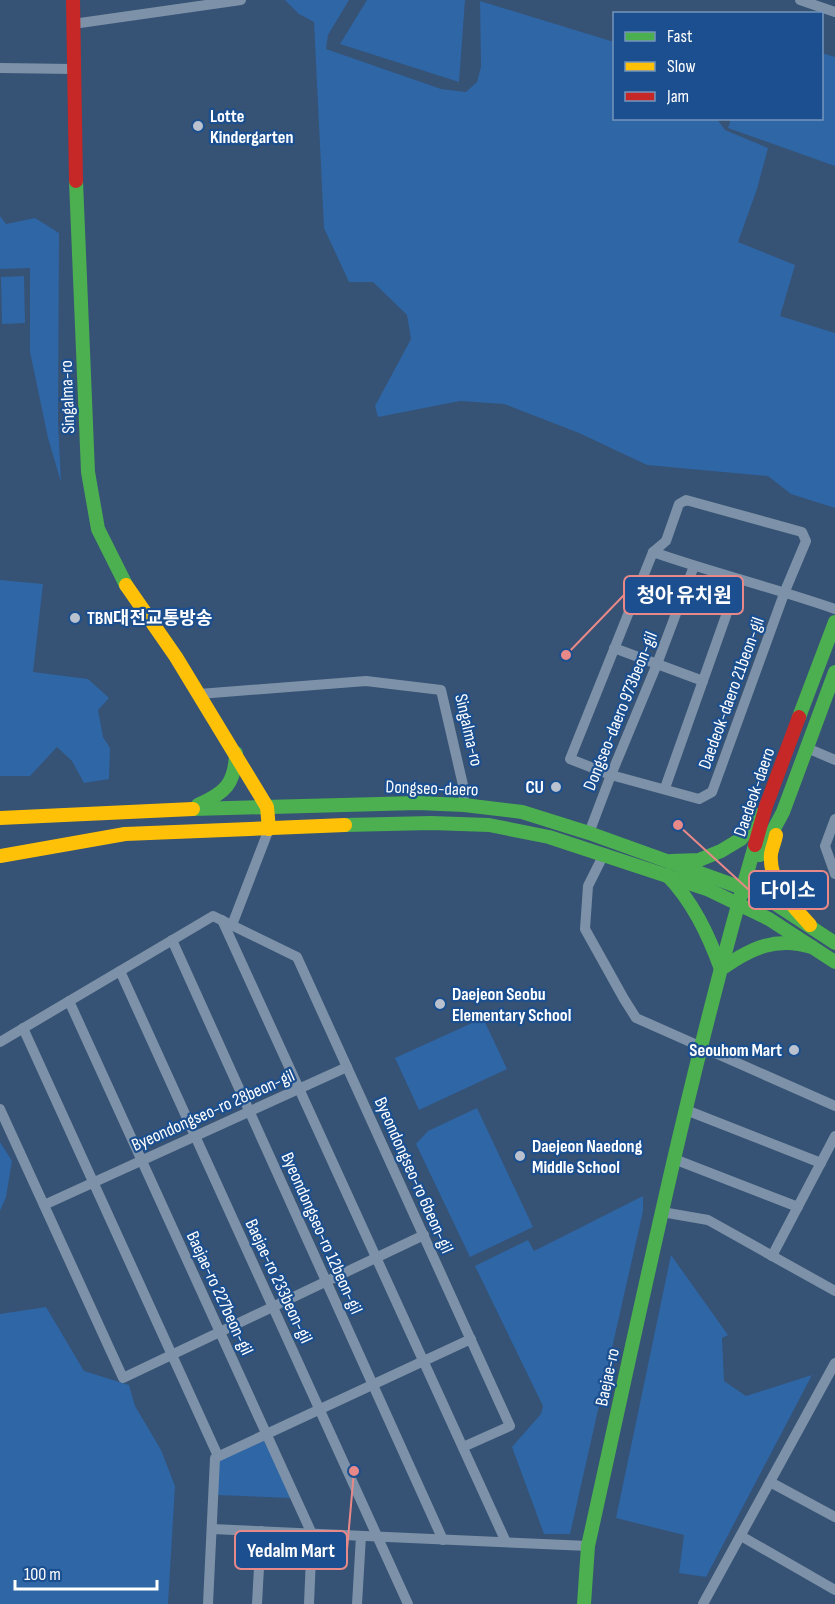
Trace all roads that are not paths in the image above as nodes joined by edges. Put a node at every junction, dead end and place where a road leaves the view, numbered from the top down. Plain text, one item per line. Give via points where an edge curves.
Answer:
1 (73, 0) edge
2 (241, 0) edge
3 (800, 0) edge
4 (835, 12) edge
5 (73, 24) junction
6 (0, 68) edge
7 (74, 69) junction
8 (653, 552) junction
9 (694, 566) junction
10 (739, 579) junction
11 (785, 591) junction
12 (835, 609) edge
13 (835, 622) edge
14 (614, 648) junction
15 (657, 664) junction
16 (835, 672) edge
17 (703, 681) junction
18 (199, 694) junction
19 (807, 748) junction
20 (236, 753) junction
21 (835, 760) edge
22 (611, 775) junction
23 (665, 788) junction
24 (464, 805) junction
25 (766, 806) junction
26 (267, 807) junction
27 (188, 809) junction
28 (783, 812) junction
29 (0, 818) edge
30 (835, 819) edge
31 (269, 829) junction
32 (589, 833) junction
33 (0, 856) edge
34 (603, 856) junction
35 (671, 861) junction
36 (835, 874) edge
37 (667, 875) junction
38 (742, 888) junction
39 (738, 903) junction
40 (227, 922) junction
41 (810, 925) junction
42 (171, 940) junction
43 (835, 943) edge
44 (812, 947) junction
45 (835, 962) edge
46 (721, 969) junction
47 (120, 971) junction
48 (69, 1001) junction
49 (23, 1028) junction
50 (0, 1042) edge
51 (702, 1046) junction
52 (347, 1067) junction
53 (299, 1089) junction
54 (835, 1106) edge
55 (0, 1110) edge
56 (686, 1110) junction
57 (249, 1112) junction
58 (195, 1136) junction
59 (835, 1136) edge
60 (674, 1159) junction
61 (142, 1161) junction
62 (821, 1163) junction
63 (93, 1183) junction
64 (44, 1205) junction
65 (798, 1207) junction
66 (662, 1212) junction
67 (424, 1235) junction
68 (772, 1256) junction
69 (376, 1258) junction
70 (326, 1282) junction
71 (835, 1291) edge
72 (273, 1307) junction
73 (220, 1332) junction
74 (471, 1339) junction
75 (172, 1355) junction
76 (423, 1361) junction
77 (835, 1363) edge
78 (373, 1384) junction
79 (320, 1409) junction
80 (266, 1434) junction
81 (463, 1447) junction
82 (218, 1456) junction
83 (770, 1482) junction
84 (835, 1517) edge
85 (212, 1529) junction
86 (261, 1531) junction
87 (312, 1534) junction
88 (361, 1536) junction
89 (741, 1536) junction
90 (379, 1537) junction
91 (443, 1540) junction
92 (506, 1542) junction
93 (588, 1546) junction
94 (835, 1590) edge
95 (208, 1604) edge
96 (257, 1604) edge
97 (309, 1604) edge
98 (357, 1604) edge
99 (408, 1604) edge
100 (585, 1604) edge
101 (703, 1604) edge

1 - 5 street, Singalma-ro
2 - 5 street
3 - 4 street
5 - 7 street, Singalma-ro
6 - 7 street
7 - 18 street, Singalma-ro via 88,472 98,529 123,580
8 - 9 street
8 - 11 street, Daedeok-daero 21beon-gil via 666,541 679,504 686,500 802,532 806,541
8 - 14 street, Daedeok-daero 21beon-gil
9 - 10 street
9 - 15 street, Dongseo-daero 973beon-gil
10 - 11 street
10 - 17 street, Daedeok-daero 21beon-gil
11 - 12 street
11 - 23 street, Daedeok-daero 21beon-gil via 712,792 699,799
13 - 25 street, Daedeok-daero
14 - 15 street
14 - 22 street, Daedeok-daero 21beon-gil via 570,759
15 - 17 street
15 - 22 street, Dongseo-daero 973beon-gil
16 - 19 street, Daedeok-daero
17 - 23 street, Daedeok-daero 21beon-gil
18 - 20 street, Singalma-ro
18 - 24 street, Singalma-ro via 366,681 441,690
19 - 21 street
19 - 28 street, Daedeok-daero
20 - 26 street, Singalma-ro
20 - 27 street via 236,769 228,788
22 - 23 street, Daedeok-daero 21beon-gil
22 - 32 street, Dongseo-daero 973beon-gil
24 - 26 street, Dongseo-daero
24 - 32 street, Dongseo-daero via 522,812
25 - 35 street via 741,839 699,860
25 - 38 street, Daedeok-daero
26 - 27 street, Dongseo-daero
26 - 31 street
27 - 29 street, Dongseo-daero
28 - 38 street, Daedeok-daero
28 - 41 street via 771,855 775,877 783,896
30 - 36 street via 825,846
31 - 33 street, Dongseo-daero via 125,834
31 - 34 street, Dongseo-daero via 400,823 489,825 549,837
31 - 40 street
32 - 35 street, Dongseo-daero
34 - 37 street, Dongseo-daero
34 - 51 street via 588,886 585,929 636,1018
35 - 38 street, Dongseo-daero
37 - 39 street, Dongseo-daero
37 - 46 street via 686,899
38 - 39 street, Baejae-ro
38 - 41 street, Dongseo-daero
39 - 44 street, Dongseo-daero
39 - 46 street, Baejae-ro
40 - 42 street via 213,916
40 - 52 street, Byeondongseo-ro 6beon-gil via 297,957
40 - 53 street
41 - 43 street, Dongseo-daero
42 - 47 street
42 - 57 street, Byeondongseo-ro 12beon-gil
44 - 45 street, Dongseo-daero
44 - 46 street via 780,941 735,959
46 - 51 street, Baejae-ro
47 - 48 street
47 - 58 street, Baejae-ro 233beon-gil
48 - 49 street
48 - 61 street, Baejae-ro 227beon-gil
49 - 50 street
49 - 63 street
51 - 54 street
51 - 56 street, Baejae-ro
52 - 53 street, Byeondongseo-ro 28beon-gil
52 - 67 street, Byeondongseo-ro 6beon-gil
53 - 57 street, Byeondongseo-ro 28beon-gil
53 - 69 street
55 - 64 street
56 - 60 street, Baejae-ro
56 - 62 street
57 - 58 street, Byeondongseo-ro 28beon-gil
57 - 70 street, Byeondongseo-ro 12beon-gil
58 - 61 street, Byeondongseo-ro 28beon-gil
58 - 72 street, Baejae-ro 233beon-gil
59 - 62 street
60 - 65 street
60 - 66 street, Baejae-ro
61 - 63 street, Byeondongseo-ro 28beon-gil
61 - 73 street, Baejae-ro 227beon-gil
62 - 65 street
63 - 64 street, Byeondongseo-ro 28beon-gil
63 - 75 street
64 - 75 street via 123,1378
65 - 68 street
66 - 68 street via 708,1220
66 - 93 street, Baejae-ro
67 - 69 street
67 - 74 street, Byeondongseo-ro 6beon-gil
68 - 71 street
69 - 70 street
69 - 76 street
70 - 72 street
70 - 78 street, Byeondongseo-ro 12beon-gil
72 - 73 street
72 - 79 street, Baejae-ro 233beon-gil
73 - 75 street
73 - 80 street, Baejae-ro 227beon-gil
74 - 76 street
74 - 81 street, Byeondongseo-ro 6beon-gil via 510,1426
75 - 82 street
76 - 78 street
76 - 81 street
77 - 83 street
78 - 79 street
78 - 91 street, Byeondongseo-ro 12beon-gil
79 - 80 street
79 - 90 street, Baejae-ro 233beon-gil
80 - 82 street
80 - 87 street, Baejae-ro 227beon-gil
81 - 92 street
82 - 85 street
83 - 84 street
83 - 89 street
85 - 86 street
85 - 95 street
86 - 87 street
86 - 96 street
87 - 88 street
87 - 97 street, Baejae-ro 227beon-gil
88 - 90 street
88 - 98 street
89 - 94 street
89 - 101 street
90 - 91 street
90 - 99 street, Baejae-ro 233beon-gil
91 - 92 street
92 - 93 street
93 - 100 street, Baejae-ro

